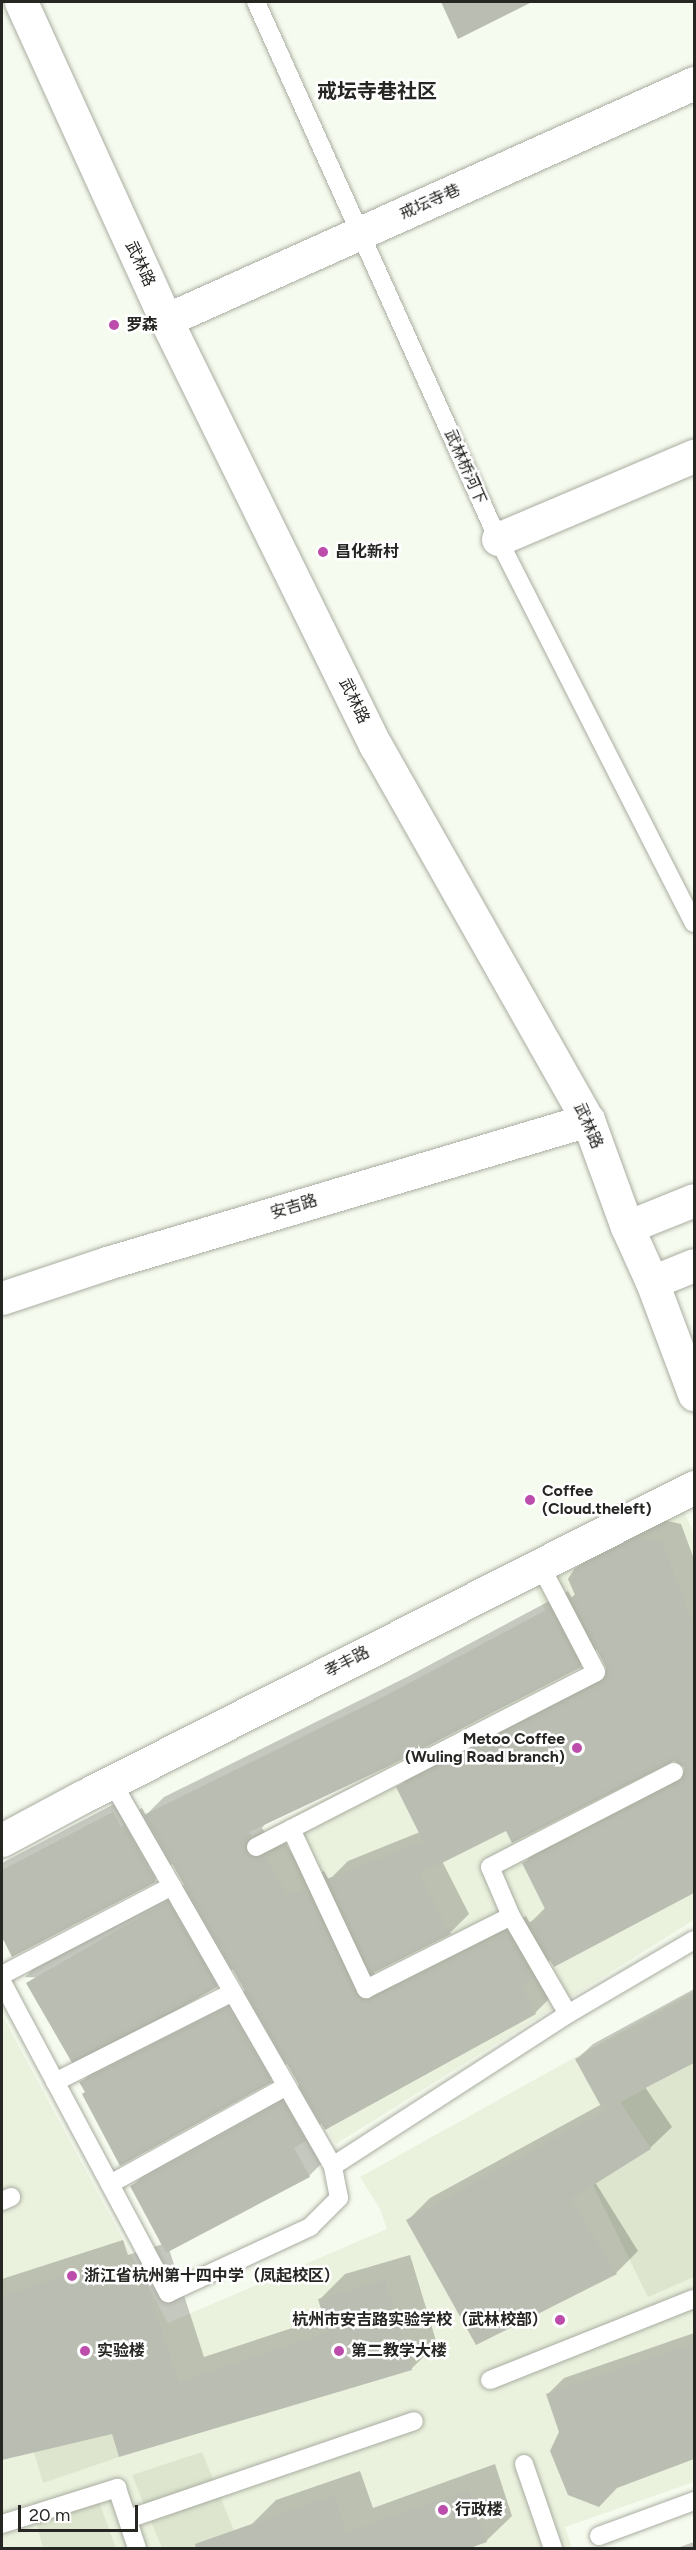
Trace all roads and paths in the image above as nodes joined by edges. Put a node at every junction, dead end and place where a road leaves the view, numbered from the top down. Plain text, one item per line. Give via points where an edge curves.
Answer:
1 (21, 2) edge
2 (256, 2) edge
3 (694, 83) edge
4 (359, 233) junction
5 (166, 320) junction
6 (694, 456) edge
7 (498, 539) junction
8 (694, 923) edge
9 (588, 1120) junction
10 (694, 1200) edge
11 (627, 1227) junction
12 (694, 1265) edge
13 (652, 1282) junction
14 (2, 1298) edge
15 (694, 1394) edge
16 (694, 1487) edge
17 (540, 1565) junction
18 (674, 1772) dead end
19 (112, 1782) junction
20 (291, 1829) junction
21 (2, 1840) edge
22 (256, 1847) dead end
23 (172, 1886) junction
24 (510, 1916) junction
25 (694, 1940) edge
26 (2, 1975) edge
27 (2, 1982) edge
28 (233, 1992) junction
29 (568, 2014) junction
30 (55, 2082) junction
31 (288, 2086) junction
32 (333, 2166) junction
33 (110, 2184) junction
34 (694, 2299) edge
35 (490, 2380) dead end
36 (414, 2421) dead end
37 (524, 2464) dead end
38 (694, 2501) edge
39 (128, 2519) junction
40 (2, 2524) edge
41 (599, 2536) dead end
42 (137, 2548) edge
43 (552, 2548) edge

1 - 5 street, 武林路
2 - 4 lane, 武林桥河下
3 - 4 street, 戒坛寺巷
4 - 5 street, 戒坛寺巷
4 - 7 lane, 武林桥河下
5 - 9 street, 武林路 via 376,746
6 - 7 street
7 - 8 lane, 武林桥河下
9 - 11 street, 武林路
9 - 14 street, 安吉路
10 - 11 street
11 - 13 street, 武林路
12 - 13 street
13 - 15 street, 武林路
16 - 17 street, 孝丰路
17 - 19 street, 孝丰路
17 - 20 lane via 596,1672
18 - 24 lane via 490,1867
19 - 21 street, 孝丰路
19 - 23 lane
20 - 22 lane
20 - 24 lane via 366,1989
23 - 26 lane
23 - 28 lane
24 - 29 lane
25 - 29 lane
27 - 30 lane
28 - 30 lane
28 - 31 lane
29 - 32 lane
30 - 33 lane
31 - 32 lane
31 - 33 lane
32 - 33 lane via 339,2198 310,2227 168,2293
34 - 35 lane
36 - 39 lane
37 - 43 lane
38 - 41 lane
39 - 40 lane via 117,2488
39 - 42 lane

